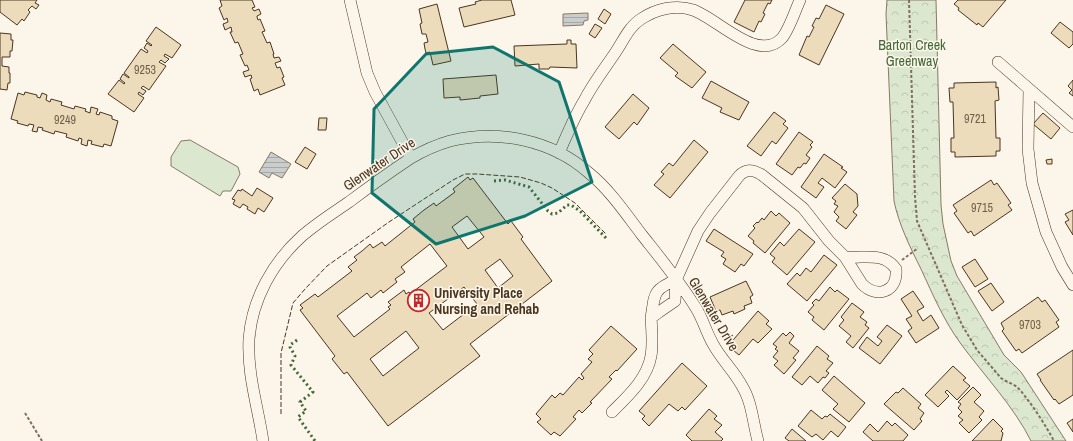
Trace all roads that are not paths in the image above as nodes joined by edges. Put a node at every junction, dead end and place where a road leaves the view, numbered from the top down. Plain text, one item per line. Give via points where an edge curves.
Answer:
1 (350, 0) edge
2 (800, 0) edge
3 (998, 62) dead end
4 (1030, 89) junction
5 (1073, 127) edge
6 (559, 153) junction
7 (411, 158) junction
8 (846, 257) junction
9 (676, 280) junction
10 (1073, 285) edge
11 (651, 318) junction
12 (612, 412) dead end
13 (263, 441) edge
14 (758, 441) edge

1 - 7 street via 367,73
2 - 6 street via 783,37 768,46 748,43 706,16 686,8 664,9 641,18 589,92
3 - 4 street
4 - 5 street
4 - 10 street via 1028,149 1032,183 1046,232
6 - 7 street, Glenwater Drive via 519,139 482,137 449,142
6 - 9 street, Glenwater Drive via 574,161 604,187
7 - 13 street, Glenwater Drive via 302,236 278,262 266,281 252,319 249,347 251,379
8 - 8 street via 865,288 881,292 893,286 896,269 888,261 871,256
8 - 9 street via 829,241 803,208 762,175 748,170 739,176 704,222
9 - 11 street via 662,286 656,292
9 - 11 street via 675,301
9 - 14 street, Glenwater Drive via 696,308 713,344 742,385
11 - 12 street via 651,355 646,370 634,389

